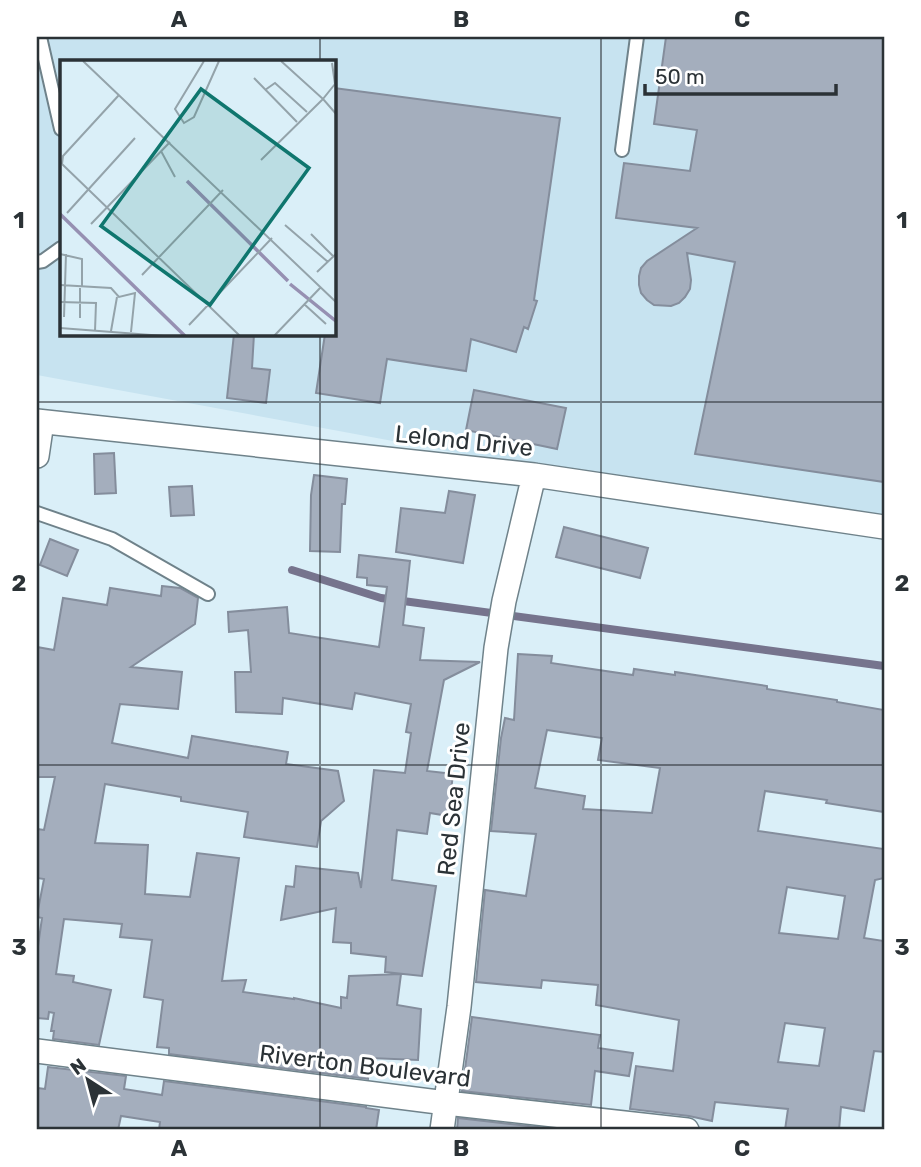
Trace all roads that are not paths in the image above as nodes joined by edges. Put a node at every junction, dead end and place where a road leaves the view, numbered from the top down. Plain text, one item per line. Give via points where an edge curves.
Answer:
1 (40, 37) edge
2 (637, 37) edge
3 (60, 124) edge
4 (622, 150) dead end
5 (60, 249) edge
6 (37, 262) edge
7 (39, 421) edge
8 (37, 457) edge
9 (534, 475) junction
10 (37, 513) edge
11 (884, 527) edge
12 (208, 594) dead end
13 (37, 1051) edge
14 (446, 1103) junction
15 (442, 1130) edge
16 (687, 1130) edge

1 - 3 lane
2 - 4 lane
5 - 6 lane
7 - 8 street
7 - 9 street, Lelond Drive
9 - 11 street, Lelond Drive
9 - 14 street, Red Sea Drive via 496,648
10 - 12 lane via 112,540
13 - 14 street, Riverton Boulevard
14 - 15 street, Red Sea Drive
14 - 16 street, Riverton Boulevard

